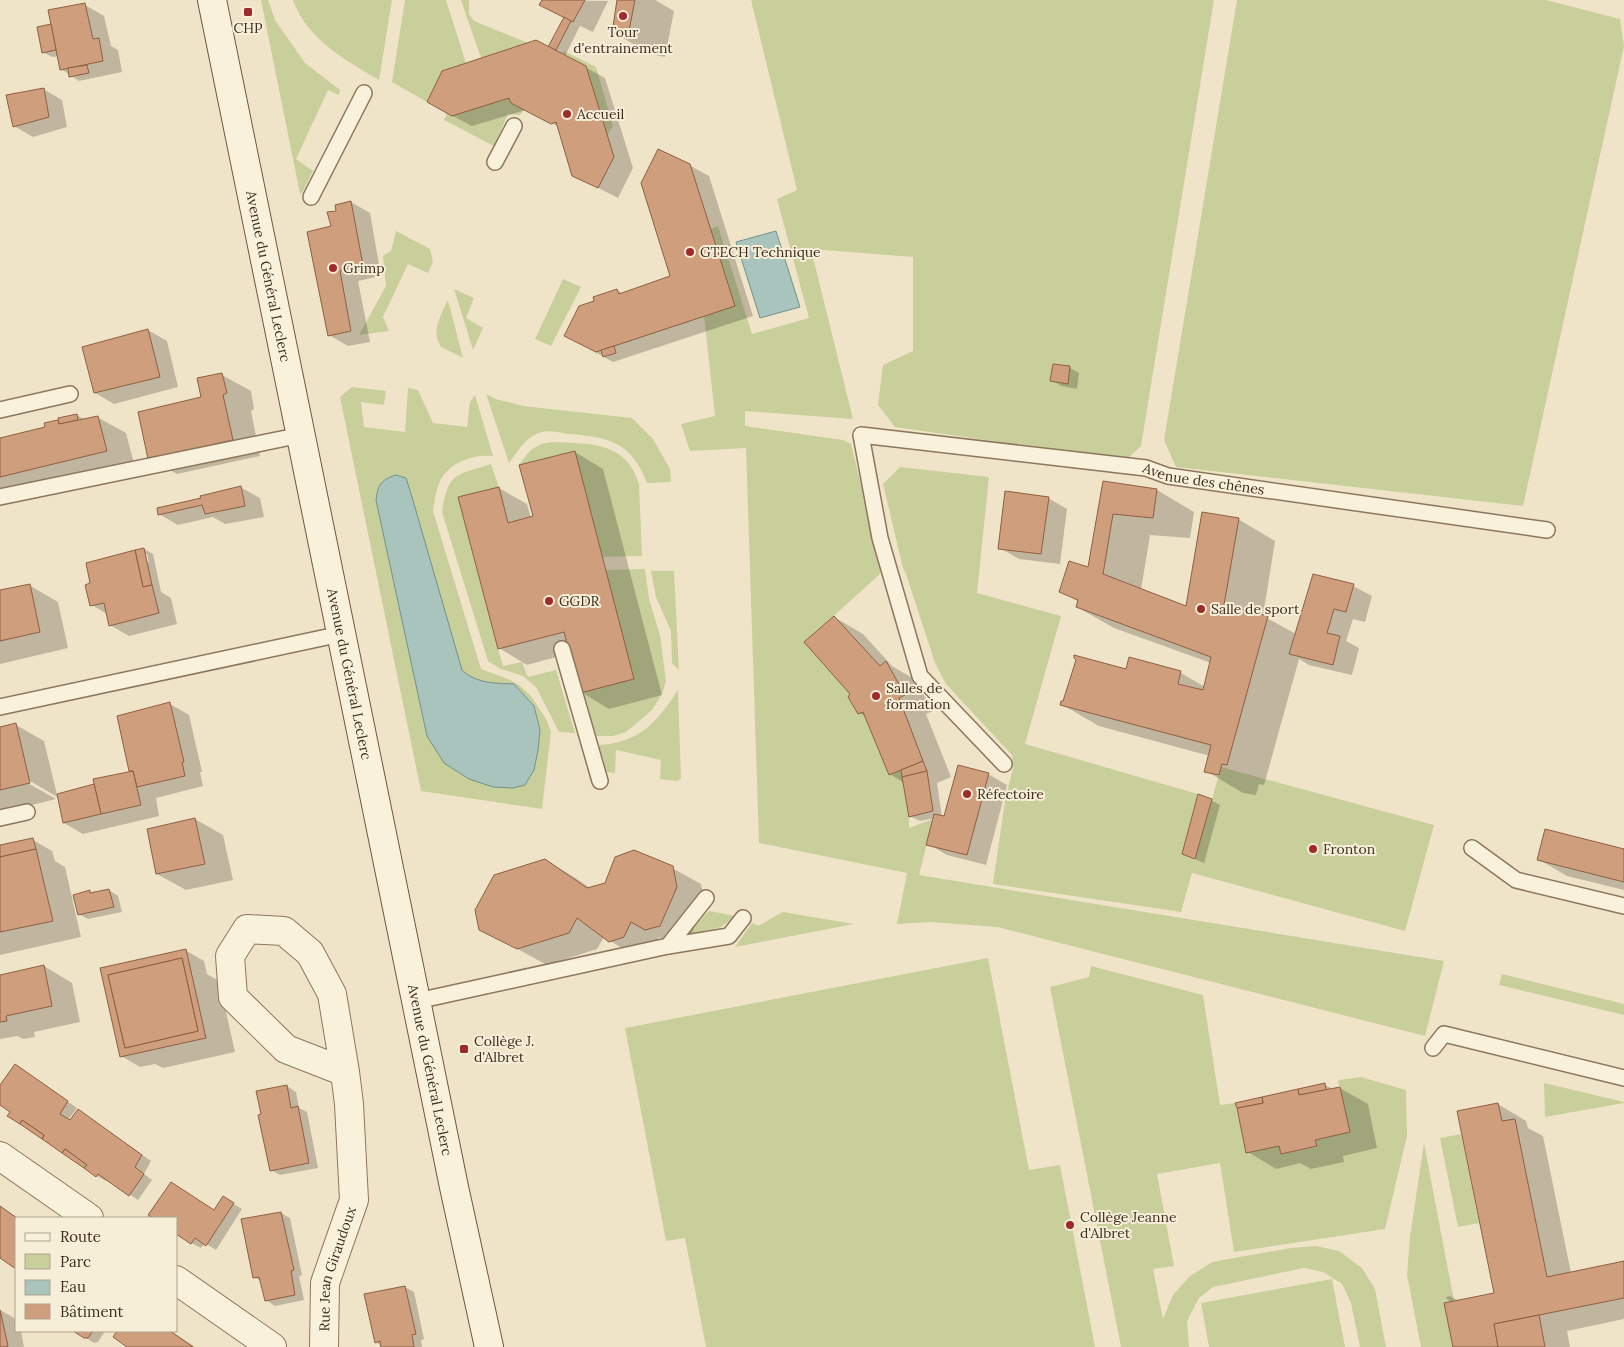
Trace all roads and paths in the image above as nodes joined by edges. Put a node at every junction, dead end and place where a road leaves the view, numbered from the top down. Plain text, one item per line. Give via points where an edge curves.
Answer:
1 (212, 0) edge
2 (364, 93) dead end
3 (514, 126) dead end
4 (495, 162) dead end
5 (312, 197) dead end
6 (70, 394) dead end
7 (0, 410) edge
8 (301, 435) junction
9 (0, 498) edge
10 (1547, 530) dead end
11 (341, 634) junction
12 (562, 649) dead end
13 (0, 707) edge
14 (1004, 764) dead end
15 (600, 781) dead end
16 (26, 812) dead end
17 (0, 818) edge
18 (1472, 848) dead end
19 (706, 898) dead end
20 (1624, 906) edge
21 (743, 918) dead end
22 (668, 946) junction
23 (417, 1001) junction
24 (1433, 1048) dead end
25 (345, 1072) junction
26 (1624, 1078) edge
27 (0, 1156) edge
28 (88, 1217) edge
29 (178, 1281) edge
30 (272, 1347) edge
31 (324, 1347) edge
32 (489, 1347) edge

1 - 8 main road, Avenue du Général Leclerc
2 - 5 lane
3 - 4 lane
6 - 7 lane
8 - 9 lane
8 - 11 main road, Avenue du Général Leclerc
10 - 14 lane, Avenue des chênes via 1168,476 1146,468 861,435 880,538 920,676
11 - 13 lane
11 - 23 main road, Avenue du Général Leclerc
12 - 15 lane
16 - 17 lane
18 - 20 lane via 1516,880
19 - 22 lane
21 - 22 lane via 729,936
22 - 23 lane
23 - 32 main road, Avenue du Général Leclerc
24 - 26 lane via 1444,1034
25 - 25 main road, Rue Jean Giraudoux via 332,994 310,953 284,931 247,929 230,956 233,997 286,1049
25 - 31 main road, Rue Jean Giraudoux via 354,1200 325,1283
27 - 28 main road
29 - 30 main road

